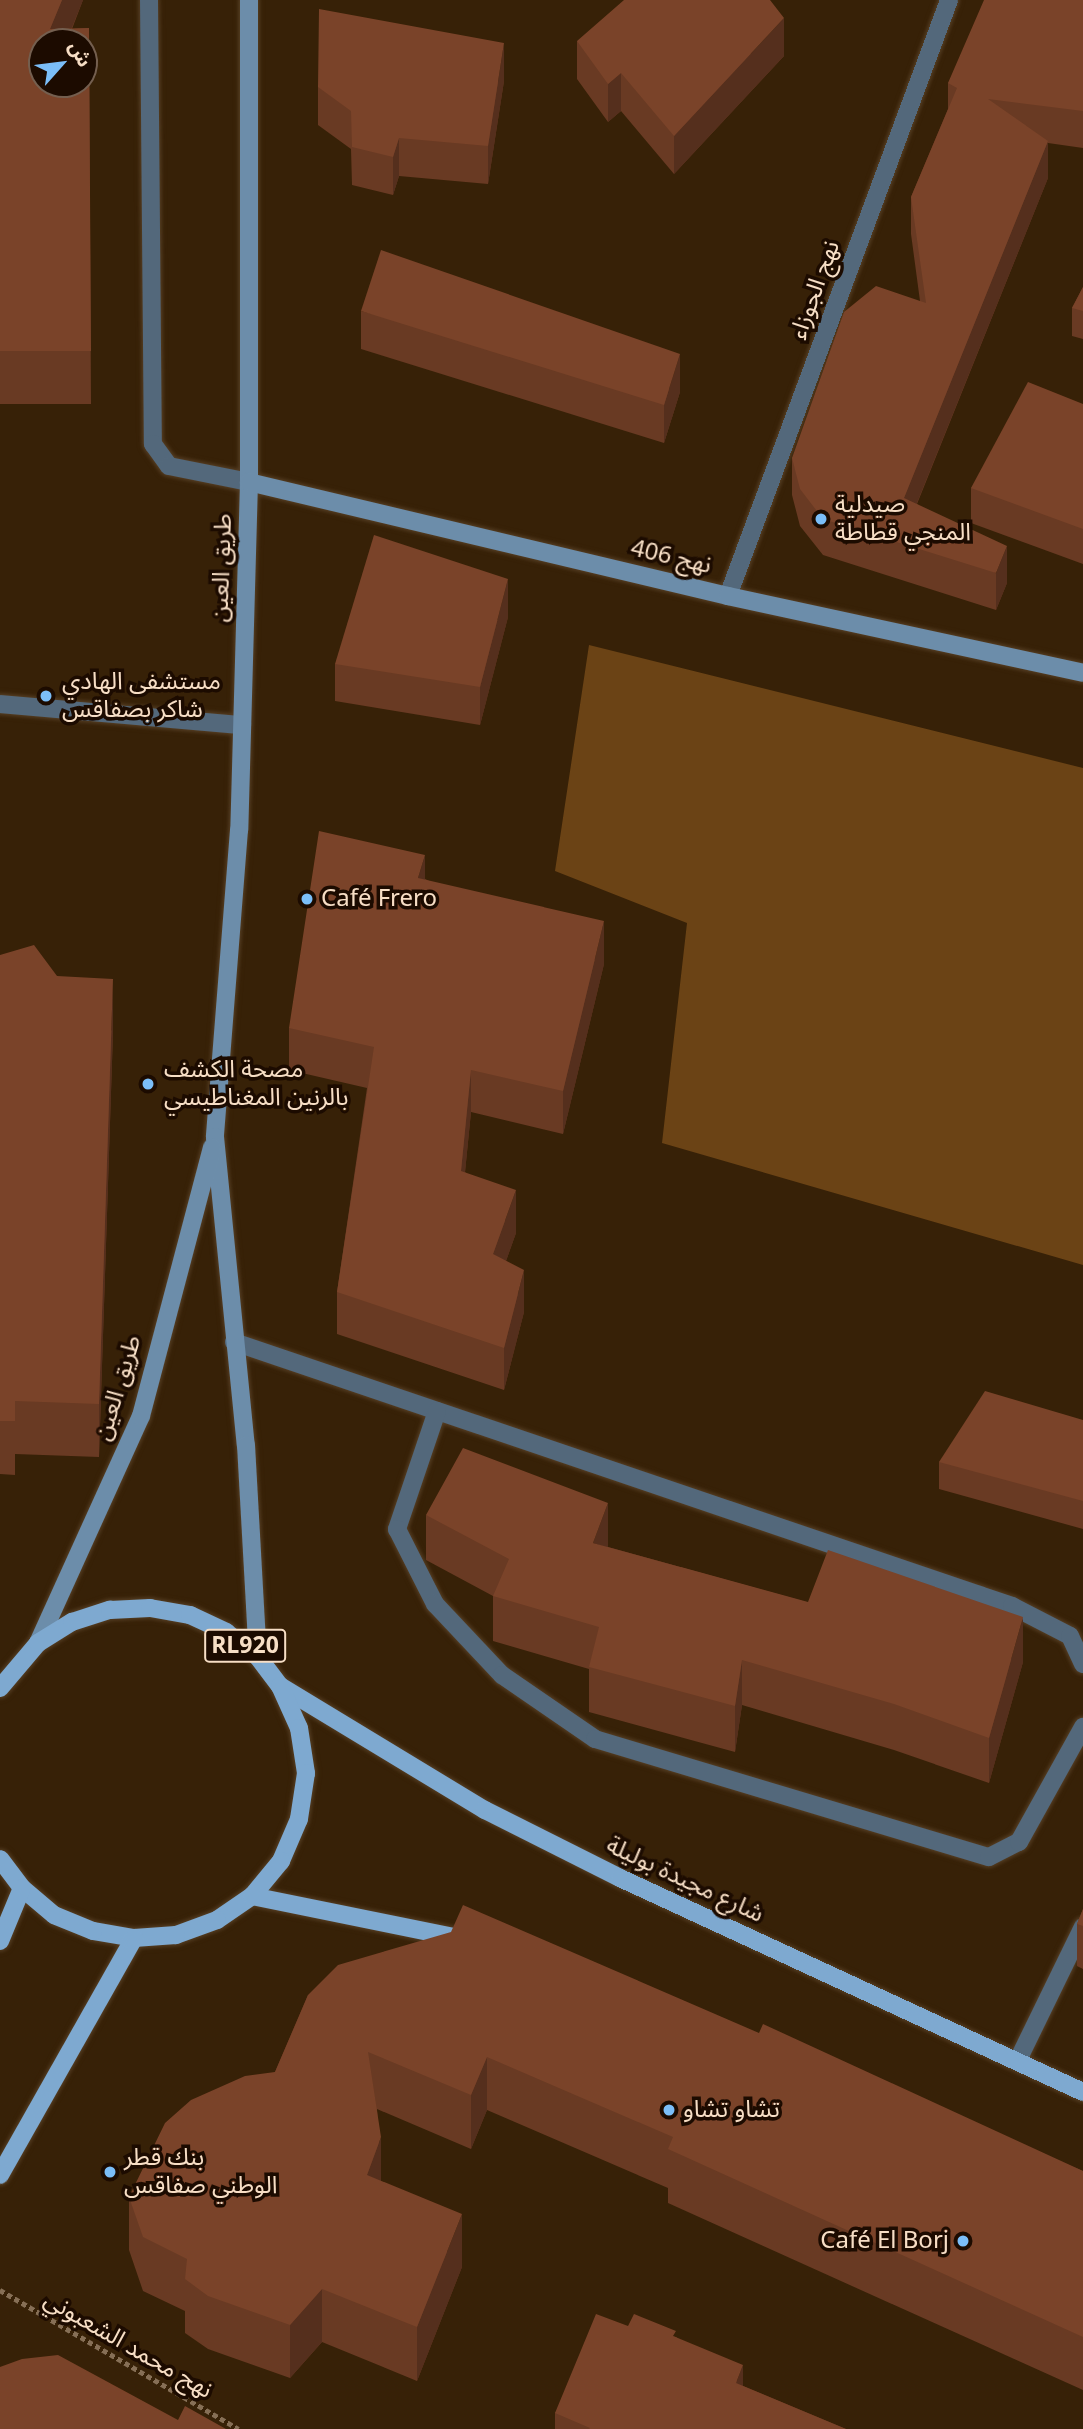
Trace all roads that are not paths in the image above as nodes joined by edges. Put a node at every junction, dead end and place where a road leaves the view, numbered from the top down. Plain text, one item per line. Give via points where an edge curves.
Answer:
1 (149, 0) edge
2 (249, 0) edge
3 (949, 0) edge
4 (249, 482) junction
5 (728, 596) junction
6 (1083, 673) edge
7 (0, 704) edge
8 (242, 724) junction
9 (215, 1137) junction
10 (234, 1342) junction
11 (437, 1411) junction
12 (38, 1643) junction
13 (258, 1657) junction
14 (8, 1664) edge
15 (1083, 1664) edge
16 (280, 1686) junction
17 (0, 1688) edge
18 (1083, 1727) edge
19 (0, 1859) edge
20 (22, 1888) junction
21 (252, 1896) junction
22 (1083, 1927) edge
23 (134, 1938) junction
24 (0, 1941) edge
25 (488, 1945) edge
26 (1018, 2060) junction
27 (1082, 2091) edge
28 (0, 2175) edge

1 - 4 street via 153,444 169,466
2 - 4 main road, طريق العين / RL920
3 - 5 street, نهج الجوزاء
4 - 5 main road, نهج 406
4 - 8 main road, طريق العين / RL920
5 - 6 main road, نهج 406
7 - 8 street
8 - 9 main road, طريق العين / RL920 via 239,830
9 - 10 main road, طريق العين / RL920
9 - 12 main road, طريق العين / RL920 via 141,1416
10 - 11 street
10 - 13 main road, طريق العين / RL920 via 246,1445
11 - 15 street via 1012,1606 1070,1636
11 - 18 street via 397,1529 435,1604 502,1675 595,1739 989,1857 1019,1842
12 - 13 main road, RL920 via 72,1622 97,1614 150,1608 190,1615 226,1632
12 - 14 main road, RL920
13 - 16 main road, RL920
14 - 17 main road, RL920
16 - 21 main road, RL920 via 299,1728 306,1773 299,1819 281,1861
16 - 26 main road, شارع مجيدة بوليلة via 485,1810 620,1878
19 - 20 main road, RL920
20 - 23 main road, RL920 via 54,1915 93,1931
20 - 24 main road
21 - 23 main road, RL920 via 217,1920 176,1935
21 - 25 main road via 424,1928
22 - 26 street
23 - 28 main road
26 - 27 main road, شارع مجيدة بوليلة

